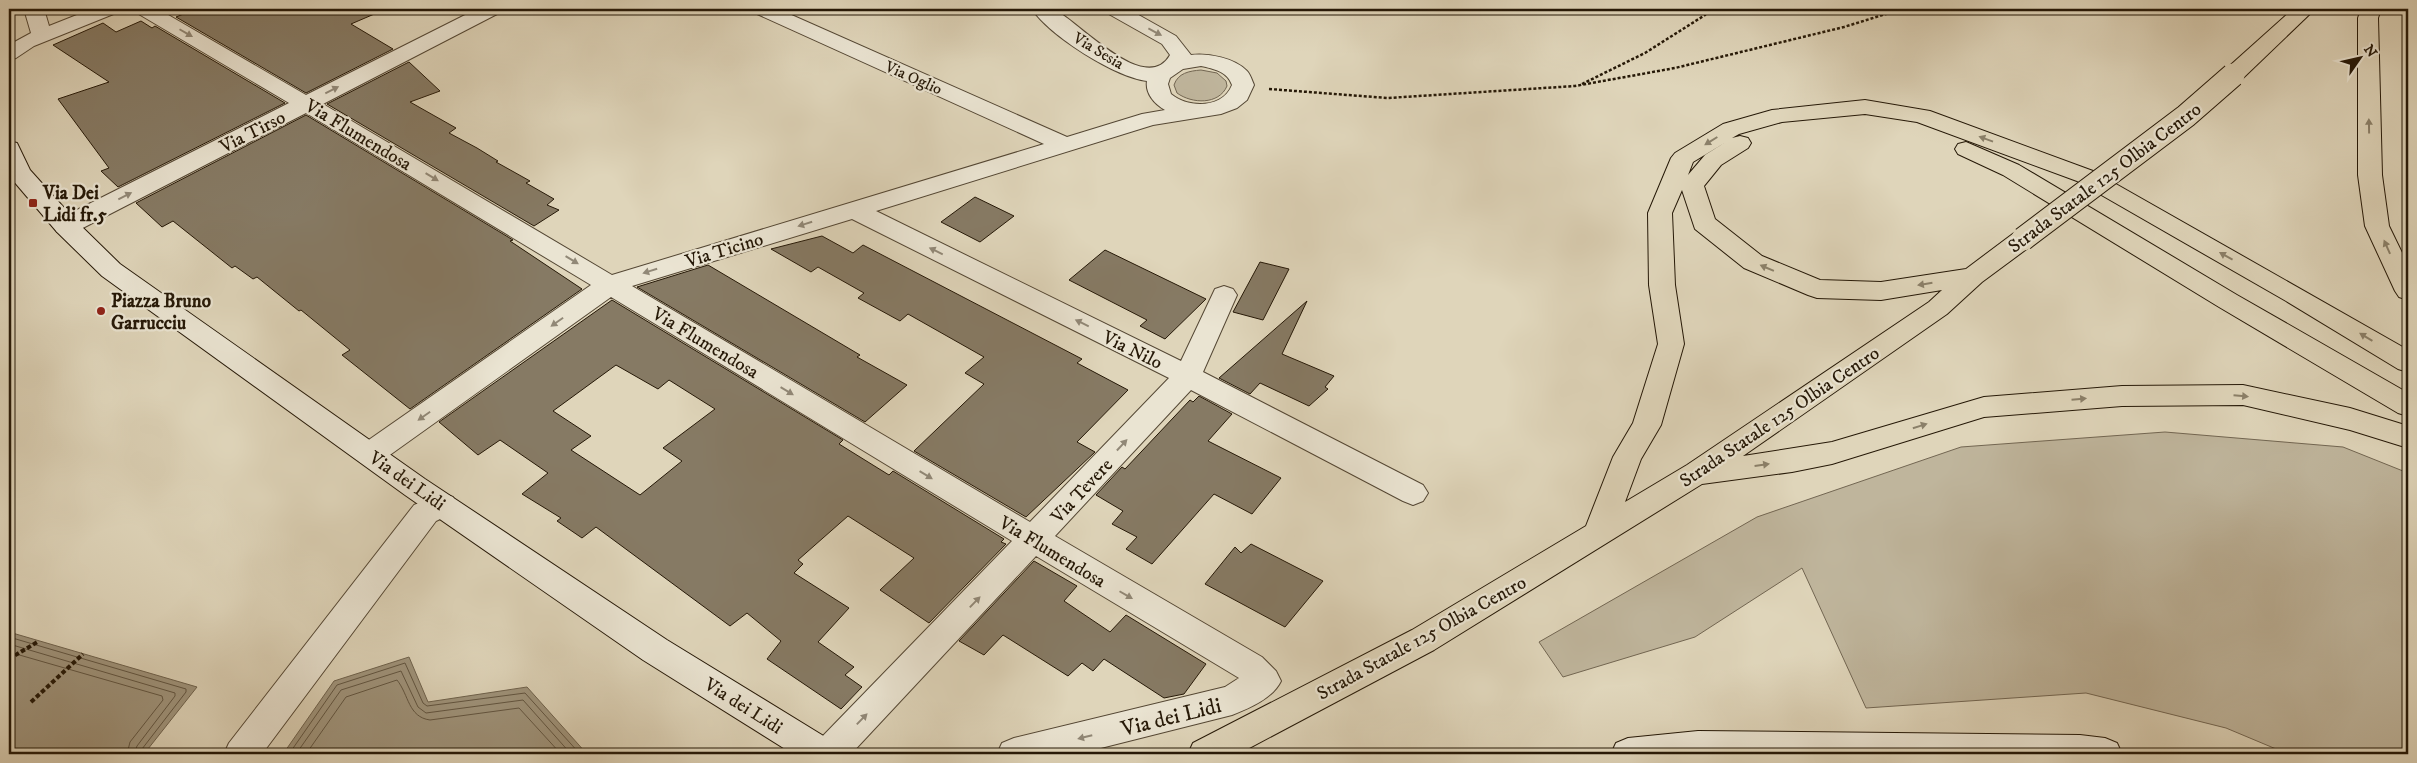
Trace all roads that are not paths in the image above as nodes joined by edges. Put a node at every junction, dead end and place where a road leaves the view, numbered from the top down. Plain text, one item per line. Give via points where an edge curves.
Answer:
1 (34, 9) edge
2 (109, 9) edge
3 (144, 9) edge
4 (492, 9) edge
5 (762, 9) edge
6 (1042, 9) edge
7 (1114, 9) edge
8 (2304, 9) edge
9 (2371, 9) edge
10 (42, 36) junction
11 (9, 54) edge
12 (1165, 76) junction
13 (308, 103) junction
14 (1197, 111) junction
15 (1118, 128) junction
16 (1066, 145) junction
17 (2017, 150) junction
18 (12, 162) edge
19 (852, 209) junction
20 (66, 226) junction
21 (1973, 276) junction
22 (611, 284) junction
23 (2408, 291) edge
24 (1224, 295) dead end
25 (2408, 362) edge
26 (1188, 376) junction
27 (2408, 394) edge
28 (2408, 406) edge
29 (2408, 437) edge
30 (370, 454) junction
31 (1696, 473) junction
32 (1413, 493) dead end
33 (442, 505) junction
34 (1598, 534) junction
35 (1034, 540) junction
36 (1264, 681) joint
37 (241, 754) edge
38 (823, 754) edge
39 (828, 754) edge
40 (1014, 754) edge
41 (1205, 754) edge
42 (1628, 754) edge
43 (2105, 754) edge

1 - 10 street
2 - 10 street
3 -> 13 street, Via Flumendosa
13 -> 4 street, Via Tirso
5 - 16 street, Via Oglio
6 - 12 street, Via Sesia via 1080,40 1134,71
7 -> 12 street via 1169,40 1182,54
8 - 21 main road, Strada Statale 125 Olbia Centro, bridge via 2186,116
23 -> 9 main road via 2377,226 2370,175 2368,18
10 - 11 street
12 - 14 street via 1162,98 1171,105
12 - 14 street via 1201,60 1227,66 1242,79 1244,87 1234,102
12 - 15 street via 1147,107
20 -> 13 street, Via Tirso
13 -> 22 street, Via Flumendosa
14 - 15 street, Via Ticino
15 - 16 street, Via Ticino
16 - 19 street, Via Ticino
25 -> 17 main road via 2085,176
17 - 27 main road via 2158,243
17 -> 34 main road via 1922,116 1865,107 1780,115 1731,128 1683,158 1660,213 1662,285 1671,344 1647,425 1627,457
18 - 20 street, Via dei Lidi
19 -> 22 street, Via Ticino
26 -> 19 street, Via Nilo
20 - 30 street, Via dei Lidi via 111,270
21 -> 28 main road via 1881,291 1817,289 1753,262 1704,223 1692,185 1713,160 1745,140 1815,122 1882,125 1950,142 2011,170
21 - 31 main road, Strada Statale 125 Olbia Centro via 1938,308
22 -> 30 street, Via Ticino
22 -> 35 street, Via Flumendosa
24 - 26 street, Via Tevere
26 - 32 street, Via Nilo
35 -> 26 street, Via Tevere
31 -> 29 main road via 1832,453 1984,407 2122,396 2242,395 2350,419
30 - 33 street, Via dei Lidi
31 - 34 main road, Strada Statale 125 Olbia Centro
33 - 37 street via 425,514
33 - 38 street, Via dei Lidi via 655,650
34 - 41 main road, Strada Statale 125 Olbia Centro via 1423,640
35 -> 36 street, Via Flumendosa via 1250,667
39 -> 35 street, Via Tevere
36 -> 40 street, Via dei Lidi via 1232,700
42 - 43 street via 1698,748 2080,751

